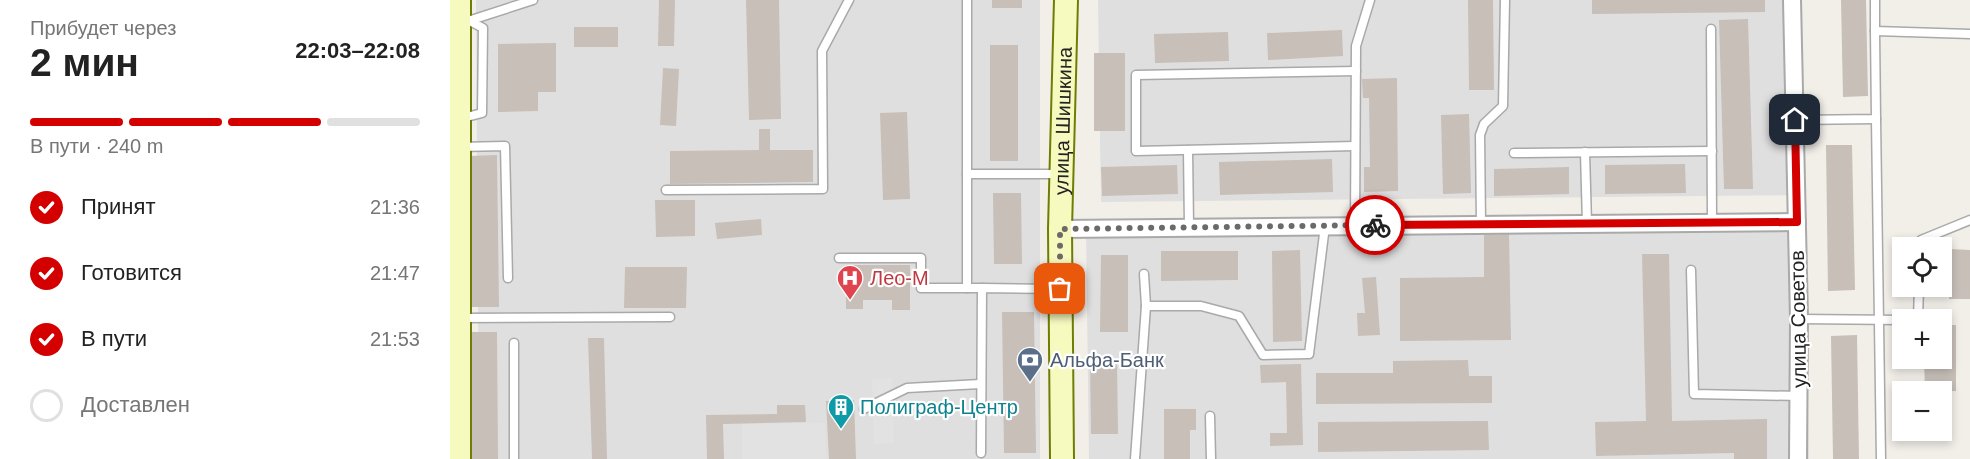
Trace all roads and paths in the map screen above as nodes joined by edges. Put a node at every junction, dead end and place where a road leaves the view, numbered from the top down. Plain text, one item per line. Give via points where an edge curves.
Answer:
1 (533, 0) edge
2 (849, 0) edge
3 (967, 0) edge
4 (1066, 0) edge
5 (1370, 0) edge
6 (1504, 0) edge
7 (1792, 0) edge
8 (1875, 0) edge
9 (462, 12) edge
10 (1711, 29) dead end
11 (1875, 31) junction
12 (1970, 34) edge
13 (1356, 70) junction
14 (1795, 120) junction
15 (1876, 120) junction
16 (459, 147) junction
17 (1355, 147) junction
18 (1188, 150) junction
19 (1712, 151) junction
20 (1585, 152) junction
21 (1514, 153) dead end
22 (967, 174) junction
23 (1061, 174) junction
24 (666, 190) dead end
25 (1970, 220) edge
26 (1797, 222) junction
27 (1713, 223) junction
28 (1587, 224) junction
29 (1325, 225) junction
30 (1355, 225) junction
31 (1481, 225) junction
32 (1189, 227) junction
33 (1060, 229) junction
34 (1928, 237) edge
35 (839, 258) dead end
36 (1691, 270) dead end
37 (1144, 274) dead end
38 (508, 278) dead end
39 (967, 288) junction
40 (982, 288) junction
41 (1060, 289) junction
42 (1146, 306) junction
43 (670, 317) dead end
44 (459, 318) junction
45 (1799, 319) junction
46 (1880, 319) junction
47 (1892, 320) edge
48 (514, 343) dead end
49 (980, 384) junction
50 (1799, 396) junction
51 (864, 409) dead end
52 (1210, 416) dead end
53 (981, 453) dead end
54 (459, 459) edge
55 (514, 459) edge
56 (1062, 459) edge
57 (1136, 459) edge
58 (1211, 459) edge
59 (1798, 459) edge
60 (1881, 459) edge

1 - 9 lane
2 - 24 lane via 822,51 823,189
3 - 22 lane
4 - 23 main road, улица Шишкина
5 - 13 lane via 1356,46
6 - 31 lane via 1503,106 1484,124 1478,148
7 - 14 street, улица Советов
8 - 11 lane
9 - 16 main road
10 - 19 lane
11 - 12 lane
11 - 15 lane
13 - 17 lane
13 - 18 lane via 1136,75 1136,151
14 - 15 lane
14 - 26 street, улица Советов
15 - 46 lane
16 - 38 lane via 505,146
16 - 44 main road
17 - 18 lane
17 - 30 lane
18 - 32 lane
19 - 20 lane
19 - 27 lane
20 - 21 lane
20 - 28 lane
22 - 23 lane
22 - 39 lane
23 - 33 main road, улица Шишкина
25 - 34 lane
26 - 27 street
26 - 45 street, улица Советов
27 - 28 street
28 - 31 street
29 - 30 street
29 - 32 street
29 - 42 lane via 1310,354 1263,355 1239,316 1201,306
30 - 31 street
32 - 33 street
33 - 41 main road, улица Шишкина
35 - 39 lane via 921,258 921,288
36 - 50 lane via 1694,393
37 - 42 lane
39 - 40 lane
40 - 41 lane
40 - 49 lane
41 - 56 main road, улица Шишкина
42 - 57 lane
43 - 44 lane
44 - 54 main road
45 - 46 lane
45 - 50 street, улица Советов
46 - 47 lane
46 - 60 lane
48 - 55 lane
49 - 51 lane via 907,388
49 - 53 lane
50 - 59 street, улица Советов
52 - 58 lane

